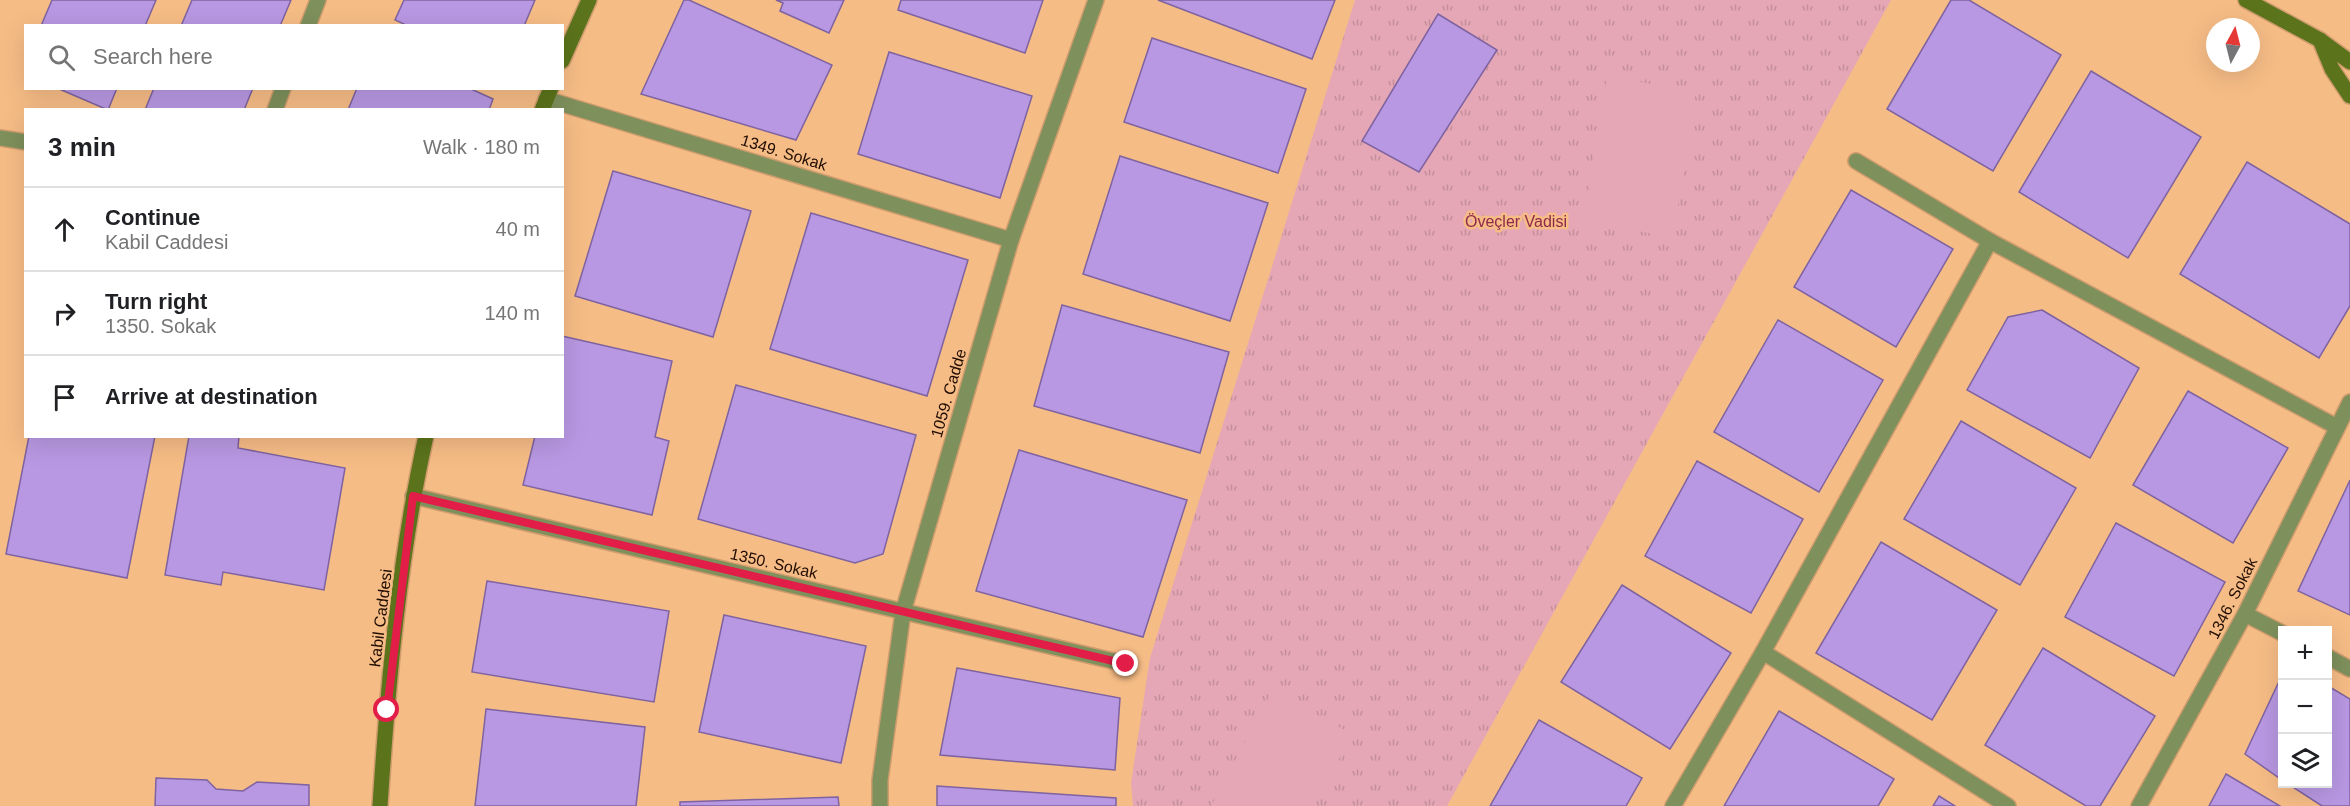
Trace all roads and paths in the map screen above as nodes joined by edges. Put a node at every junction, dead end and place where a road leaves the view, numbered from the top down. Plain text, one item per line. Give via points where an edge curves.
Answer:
1 (318, 0) edge
2 (589, 0) edge
3 (1096, 0) edge
4 (2246, 0) edge
5 (309, 24) edge
6 (2320, 40) junction
7 (2350, 49) edge
8 (564, 56) edge
9 (2350, 62) edge
10 (283, 90) edge
11 (2350, 96) edge
12 (546, 99) edge
13 (276, 108) edge
14 (0, 138) edge
15 (24, 142) edge
16 (1856, 161) dead end
17 (1011, 240) junction
18 (1990, 241) junction
19 (2350, 402) edge
20 (2337, 427) junction
21 (426, 438) edge
22 (413, 496) junction
23 (903, 612) junction
24 (2245, 614) junction
25 (2278, 630) edge
26 (1763, 652) junction
27 (2332, 659) edge
28 (1126, 664) dead end
29 (2350, 669) edge
30 (380, 806) edge
31 (880, 806) edge
32 (1673, 806) edge
33 (2008, 806) edge
34 (2139, 806) edge

1 - 5 street
2 - 8 main road
3 - 17 street, 1059. Cadde
4 - 6 main road
6 - 7 main road
6 - 9 main road
6 - 11 main road via 2332,69
10 - 13 street
12 - 17 street, 1349. Sokak
14 - 15 street
16 - 18 street
17 - 23 street, 1059. Cadde
18 - 20 street
18 - 26 street
19 - 20 street, 1346. Sokak
20 - 24 street, 1346. Sokak
21 - 22 main road, Kabil Caddesi
22 - 23 street, 1350. Sokak
22 - 30 main road, Kabil Caddesi via 387,710
23 - 28 street, 1350. Sokak
23 - 31 street, 1059. Cadde via 880,780
24 - 25 street
24 - 34 street, 1346. Sokak
26 - 32 street
26 - 33 street
27 - 29 street

